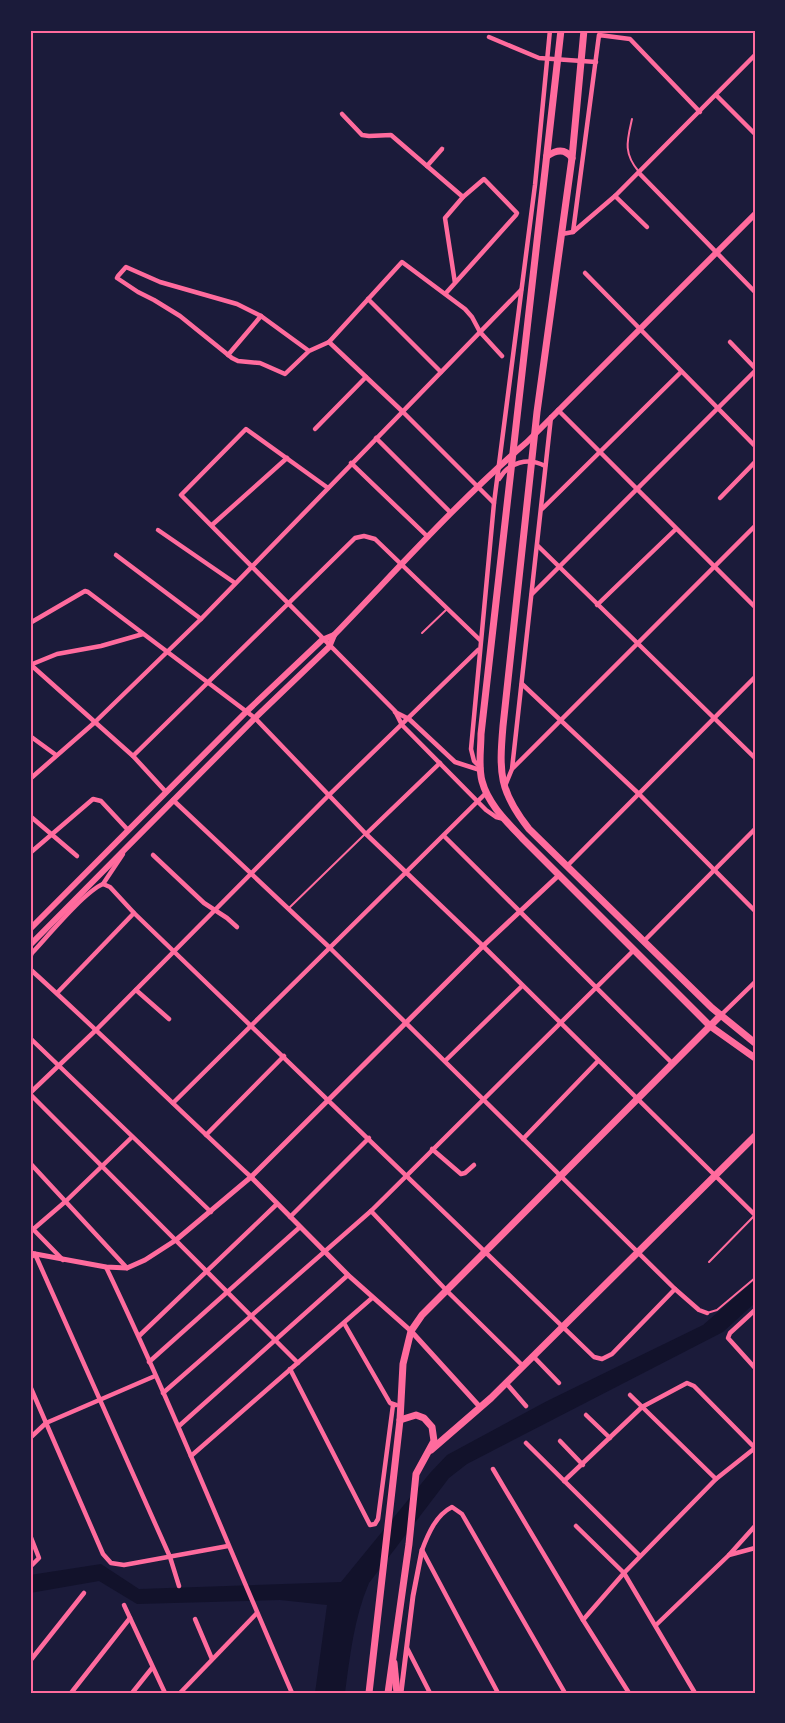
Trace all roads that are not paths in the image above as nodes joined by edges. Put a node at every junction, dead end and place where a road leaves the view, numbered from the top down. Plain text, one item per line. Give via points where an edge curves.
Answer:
1 (550, 30) edge
2 (561, 30) edge
3 (584, 30) edge
4 (489, 37) dead end
5 (755, 55) edge
6 (546, 59) junction
7 (596, 62) junction
8 (716, 95) junction
9 (700, 112) junction
10 (342, 114) dead end
11 (632, 119) dead end
12 (755, 134) edge
13 (442, 149) dead end
14 (547, 156) junction
15 (572, 158) junction
16 (428, 166) junction
17 (639, 172) junction
18 (539, 186) junction
19 (615, 196) junction
20 (463, 197) junction
21 (755, 214) edge
22 (647, 227) dead end
23 (573, 232) junction
24 (561, 234) junction
25 (716, 252) junction
26 (585, 273) dead end
27 (455, 283) junction
28 (522, 289) junction
29 (755, 292) edge
30 (447, 293) junction
31 (368, 299) junction
32 (261, 316) junction
33 (639, 329) junction
34 (480, 332) junction
35 (329, 342) junction
36 (730, 342) dead end
37 (309, 351) junction
38 (228, 355) junction
39 (502, 356) dead end
40 (755, 370) edge
41 (441, 372) junction
42 (681, 372) junction
43 (366, 377) junction
44 (718, 409) junction
45 (558, 410) junction
46 (402, 411) junction
47 (551, 417) junction
48 (315, 429) dead end
49 (376, 438) junction
50 (755, 446) edge
51 (600, 453) junction
52 (287, 458) junction
53 (755, 462) edge
54 (351, 463) junction
55 (499, 466) junction
56 (545, 466) junction
57 (478, 486) junction
58 (496, 487) junction
59 (328, 488) junction
60 (636, 490) junction
61 (720, 498) dead end
62 (494, 503) junction
63 (542, 509) junction
64 (451, 513) junction
65 (212, 525) junction
66 (755, 526) edge
67 (676, 529) junction
68 (158, 530) dead end
69 (428, 537) junction
70 (538, 546) junction
71 (116, 555) dead end
72 (401, 566) junction
73 (252, 567) junction
74 (559, 567) junction
75 (714, 568) junction
76 (235, 583) junction
77 (531, 595) junction
78 (288, 604) junction
79 (597, 605) junction
80 (755, 607) edge
81 (447, 609) junction
82 (201, 619) junction
83 (30, 623) edge
84 (422, 633) dead end
85 (144, 634) junction
86 (334, 635) junction
87 (322, 640) junction
88 (480, 640) junction
89 (637, 643) junction
90 (329, 647) junction
91 (479, 649) junction
92 (167, 650) junction
93 (30, 665) edge
94 (755, 677) edge
95 (207, 682) junction
96 (522, 684) junction
97 (395, 711) junction
98 (246, 712) junction
99 (714, 717) junction
100 (255, 718) junction
101 (409, 719) junction
102 (561, 721) junction
103 (94, 723) junction
104 (402, 725) junction
105 (30, 736) edge
106 (56, 755) junction
107 (133, 756) junction
108 (755, 758) edge
109 (440, 763) junction
110 (481, 769) junction
111 (512, 769) junction
112 (30, 779) edge
113 (504, 788) junction
114 (166, 792) junction
115 (486, 793) junction
116 (639, 794) junction
117 (329, 795) junction
118 (173, 800) junction
119 (477, 801) junction
120 (30, 816) edge
121 (504, 819) junction
122 (755, 829) edge
123 (128, 830) junction
124 (52, 834) junction
125 (366, 834) junction
126 (444, 836) junction
127 (126, 848) junction
128 (30, 853) edge
129 (153, 855) dead end
130 (77, 856) dead end
131 (567, 866) junction
132 (714, 871) junction
133 (252, 873) junction
134 (406, 873) junction
135 (559, 875) junction
136 (104, 884) junction
137 (289, 908) junction
138 (215, 910) junction
139 (755, 911) edge
140 (519, 912) junction
141 (134, 913) junction
142 (237, 927) dead end
143 (30, 929) edge
144 (644, 941) junction
145 (30, 945) edge
146 (483, 946) junction
147 (329, 947) junction
148 (634, 950) junction
149 (174, 951) junction
150 (30, 957) edge
151 (30, 969) edge
152 (755, 982) edge
153 (522, 986) junction
154 (596, 988) junction
155 (136, 990) junction
156 (57, 993) junction
157 (720, 1015) junction
158 (169, 1019) dead end
159 (406, 1023) junction
160 (561, 1024) junction
161 (251, 1025) junction
162 (710, 1026) junction
163 (97, 1029) junction
164 (30, 1038) edge
165 (755, 1042) edge
166 (284, 1056) junction
167 (755, 1058) edge
168 (445, 1061) junction
169 (598, 1061) junction
170 (672, 1063) junction
171 (59, 1066) junction
172 (30, 1094) edge
173 (636, 1099) junction
174 (483, 1100) junction
175 (328, 1101) junction
176 (173, 1103) junction
177 (206, 1135) junction
178 (755, 1136) edge
179 (131, 1138) junction
180 (369, 1138) junction
181 (523, 1139) junction
182 (432, 1149) junction
183 (30, 1163) edge
184 (474, 1166) dead end
185 (102, 1167) junction
186 (407, 1175) junction
187 (715, 1175) junction
188 (561, 1176) junction
189 (251, 1177) junction
190 (66, 1201) junction
191 (277, 1204) junction
192 (371, 1211) junction
193 (211, 1212) junction
194 (755, 1215) edge
195 (290, 1217) junction
196 (300, 1227) junction
197 (31, 1229) edge
198 (176, 1240) junction
199 (324, 1251) junction
200 (638, 1252) junction
201 (485, 1253) junction
202 (32, 1255) edge
203 (63, 1260) junction
204 (709, 1262) dead end
205 (106, 1267) junction
206 (127, 1268) junction
207 (206, 1271) junction
208 (348, 1275) junction
209 (755, 1278) edge
210 (675, 1288) junction
211 (447, 1292) junction
212 (228, 1293) junction
213 (372, 1298) junction
214 (755, 1310) edge
215 (706, 1313) joint
216 (250, 1315) junction
217 (344, 1323) junction
218 (562, 1327) junction
219 (411, 1331) junction
220 (138, 1336) junction
221 (275, 1340) junction
222 (533, 1356) junction
223 (149, 1362) junction
224 (297, 1363) junction
225 (523, 1366) junction
226 (755, 1368) edge
227 (290, 1370) junction
228 (155, 1376) junction
229 (506, 1383) junction
230 (559, 1383) dead end
231 (30, 1386) edge
232 (163, 1393) junction
233 (630, 1395) dead end
234 (100, 1400) junction
235 (397, 1405) junction
236 (526, 1406) dead end
237 (480, 1407) junction
238 (642, 1407) junction
239 (586, 1414) dead end
240 (400, 1420) junction
241 (46, 1424) junction
242 (179, 1426) junction
243 (30, 1438) edge
244 (610, 1438) junction
245 (560, 1441) dead end
246 (526, 1443) dead end
247 (755, 1448) edge
248 (431, 1450) junction
249 (191, 1456) junction
250 (583, 1465) junction
251 (493, 1469) dead end
252 (716, 1479) junction
253 (564, 1481) junction
254 (576, 1526) dead end
255 (755, 1526) edge
256 (30, 1535) edge
257 (228, 1546) junction
258 (755, 1548) edge
259 (422, 1550) junction
260 (729, 1555) junction
261 (640, 1556) junction
262 (170, 1557) junction
263 (30, 1567) edge
264 (624, 1573) junction
265 (179, 1586) dead end
266 (84, 1593) dead end
267 (124, 1605) dead end
268 (257, 1613) junction
269 (130, 1618) junction
270 (195, 1619) dead end
271 (583, 1620) junction
272 (656, 1625) junction
273 (407, 1648) junction
274 (393, 1658) junction
275 (212, 1659) junction
276 (30, 1661) edge
277 (152, 1668) junction
278 (71, 1693) edge
279 (132, 1693) edge
280 (165, 1693) edge
281 (180, 1693) edge
282 (292, 1693) edge
283 (369, 1693) edge
284 (388, 1693) edge
285 (399, 1693) edge
286 (430, 1693) edge
287 (498, 1693) edge
288 (565, 1693) edge
289 (629, 1693) edge
290 (695, 1693) edge

1 - 6 street
2 - 14 main road
3 - 15 main road
4 - 6 street
5 - 8 street
6 - 7 street
6 - 18 street
7 - 9 street via 599,35 625,37
7 - 23 street
8 - 9 street
8 - 12 street
9 - 17 street
10 - 16 street via 362,135 391,135
11 - 17 lane via 627,152
13 - 16 street
14 - 15 main road via 561,150
14 - 18 main road
15 - 24 main road
16 - 20 street
17 - 19 street
17 - 25 street
18 - 28 street
18 - 110 main road via 536,261 507,493 483,715
19 - 22 street
19 - 23 street
20 - 27 street via 445,218
20 - 27 street via 484,180 517,213
21 - 25 main road
23 - 24 street
24 - 113 main road via 503,726
25 - 29 street
25 - 33 main road
26 - 33 street
27 - 30 street
28 - 34 street
28 - 55 street
30 - 31 street via 402,262
30 - 34 street via 469,313
31 - 35 street
31 - 41 street
32 - 37 street
32 - 38 street
32 - 38 street via 237,304 160,282 126,267 121,271 117,278 180,316
33 - 42 street
33 - 45 main road
34 - 39 street
34 - 41 street
35 - 37 street
35 - 43 street
36 - 40 street
37 - 38 street via 285,374
40 - 44 street
41 - 46 street
42 - 44 street
42 - 51 street
43 - 46 street
43 - 48 street
44 - 50 street
44 - 60 street
45 - 47 main road
45 - 51 street
46 - 49 street
46 - 57 street
47 - 55 main road
47 - 56 street
49 - 54 street
49 - 64 street
51 - 60 street
51 - 63 street
52 - 59 street
52 - 65 street
52 - 65 street via 246,429 181,495
53 - 61 street
54 - 59 street
54 - 69 street
55 - 57 main road
55 - 58 street
56 - 58 street via 531,461 517,463 504,472
56 - 63 street
57 - 62 street
57 - 64 main road
58 - 62 street
59 - 73 street
60 - 67 street
60 - 74 street
62 - 88 street
63 - 70 street
64 - 69 main road
65 - 73 street
66 - 75 street
67 - 75 street
67 - 79 street
68 - 76 street
69 - 72 main road
70 - 74 street
70 - 77 street
71 - 82 street
72 - 78 street via 375,539 355,538
72 - 81 street
72 - 86 main road
73 - 76 street
73 - 78 street
74 - 77 street
74 - 79 street
75 - 80 street
75 - 89 street
76 - 82 street
77 - 96 street
78 - 87 street
78 - 95 street
79 - 89 street
81 - 84 lane
81 - 88 street
82 - 92 street
83 - 85 street via 86,591
85 - 92 street
85 - 93 street via 57,654
86 - 87 main road
86 - 90 main road
87 - 90 street
87 - 98 main road
88 - 91 street
89 - 99 street
89 - 102 street
90 - 97 street
90 - 100 main road
91 - 101 street
91 - 110 street via 471,749
92 - 95 street
92 - 103 street
93 - 103 street
94 - 99 street
95 - 98 street
95 - 107 street
96 - 102 street
96 - 111 street
97 - 101 street
97 - 104 street
98 - 100 street
98 - 114 main road
99 - 108 street
99 - 116 street
100 - 117 street
100 - 118 main road
101 - 104 street
101 - 110 street via 455,762
102 - 111 street
102 - 116 street
103 - 106 street
103 - 107 street
104 - 109 street
104 - 117 street
105 - 106 street
106 - 112 street
107 - 114 street
109 - 119 street
109 - 125 street
110 - 115 main road
111 - 113 street
113 - 131 main road via 529,829
114 - 123 main road
115 - 119 street
115 - 121 main road
116 - 131 street
116 - 132 street
117 - 125 street
117 - 133 street
118 - 127 main road
118 - 133 street
119 - 121 street via 491,814
119 - 126 street
120 - 124 street
121 - 135 main road
122 - 132 street
123 - 124 street via 96,798
123 - 143 main road
124 - 128 street
124 - 130 street
125 - 134 street
125 - 137 lane
126 - 134 street
126 - 140 street
127 - 136 street
127 - 145 main road
129 - 138 street
131 - 144 main road
132 - 139 street
132 - 144 street
133 - 137 street
133 - 138 street
134 - 146 street
134 - 147 street
135 - 140 street
135 - 148 main road
136 - 141 street
136 - 150 street via 83,900
137 - 147 street
138 - 142 street
138 - 149 street
140 - 146 street
140 - 154 street
141 - 149 street
141 - 156 street
144 - 157 main road
146 - 153 street
146 - 159 street
147 - 159 street
147 - 161 street
148 - 154 street
148 - 162 main road
149 - 155 street
149 - 161 street
151 - 156 street
152 - 157 street
153 - 160 street
153 - 168 street
154 - 160 street
154 - 170 street
155 - 158 street
155 - 163 street
156 - 163 street
157 - 162 main road
157 - 165 main road
159 - 168 street
159 - 175 street
160 - 169 street
160 - 174 street
161 - 166 street
161 - 176 street
162 - 167 main road
162 - 170 main road
163 - 171 street
163 - 176 street
164 - 171 street
166 - 175 street
166 - 177 street
168 - 174 street
169 - 173 street
169 - 181 street
170 - 173 main road
171 - 172 street
171 - 179 street
172 - 185 street
173 - 187 street
173 - 188 main road
174 - 181 street
174 - 182 street
175 - 180 street
175 - 189 street
176 - 177 street
177 - 189 street
178 - 187 main road
179 - 185 street
179 - 193 street
180 - 186 street
180 - 195 street
181 - 188 street
182 - 184 street via 461,1174
182 - 186 street
183 - 190 street
185 - 190 street
185 - 198 street
186 - 192 street
186 - 201 street
187 - 194 street
187 - 200 main road
188 - 200 street
188 - 201 main road
189 - 191 street
189 - 193 street
190 - 197 street
190 - 206 street
191 - 195 street
191 - 207 street
192 - 199 street
192 - 211 street
193 - 198 street
194 - 204 lane
195 - 196 street
196 - 199 street
196 - 212 street
197 - 203 street
198 - 206 street
198 - 207 street
199 - 208 street
199 - 216 street
200 - 210 street
200 - 218 main road
201 - 211 main road
201 - 218 street
202 - 203 street
202 - 234 street
203 - 205 street
205 - 206 street
205 - 220 street
207 - 212 street
207 - 220 street
208 - 213 street
208 - 221 street
209 - 215 lane via 717,1310
210 - 215 street
210 - 218 street via 612,1354 602,1359 594,1357
211 - 219 main road
211 - 225 street
212 - 216 street
212 - 223 street
213 - 217 street
213 - 219 street
214 - 226 street via 728,1338
216 - 221 street
216 - 232 street
217 - 224 street
217 - 235 street via 364,1362 390,1402
218 - 222 main road
219 - 235 main road
219 - 237 street
220 - 223 street
221 - 224 street
221 - 242 street
222 - 225 main road
222 - 230 street
223 - 228 street
224 - 227 street
225 - 229 main road
227 - 235 street via 367,1522 373,1525 378,1519
227 - 249 street
228 - 232 street
228 - 234 street
229 - 236 street
229 - 237 main road
231 - 241 street
232 - 242 street
233 - 238 street
234 - 241 street
234 - 262 street
235 - 240 main road
237 - 248 main road
238 - 244 street
238 - 247 street via 689,1383
238 - 252 street
239 - 244 street
240 - 248 main road via 416,1415 428,1421 434,1441
240 - 283 main road
241 - 243 street
241 - 262 street via 103,1554 111,1563
242 - 249 street
244 - 250 street
245 - 250 street
246 - 253 street
247 - 252 street
248 - 274 main road via 418,1468 415,1484
249 - 257 street
250 - 253 street
251 - 271 street
252 - 261 street
253 - 261 street
254 - 264 street
255 - 260 street
256 - 263 street via 39,1557
257 - 262 street
257 - 268 street
258 - 260 street
259 - 273 street
259 - 287 street
259 - 288 street via 434,1525 450,1507 457,1509
260 - 272 street
261 - 264 street
262 - 265 street
264 - 271 street
264 - 272 street
266 - 276 street
267 - 269 street
268 - 275 street
268 - 282 street
269 - 277 street
269 - 278 street
270 - 275 street
271 - 289 street
272 - 290 street
273 - 285 street
273 - 286 street
274 - 284 main road
274 - 285 main road
275 - 281 street
277 - 279 street
277 - 280 street

